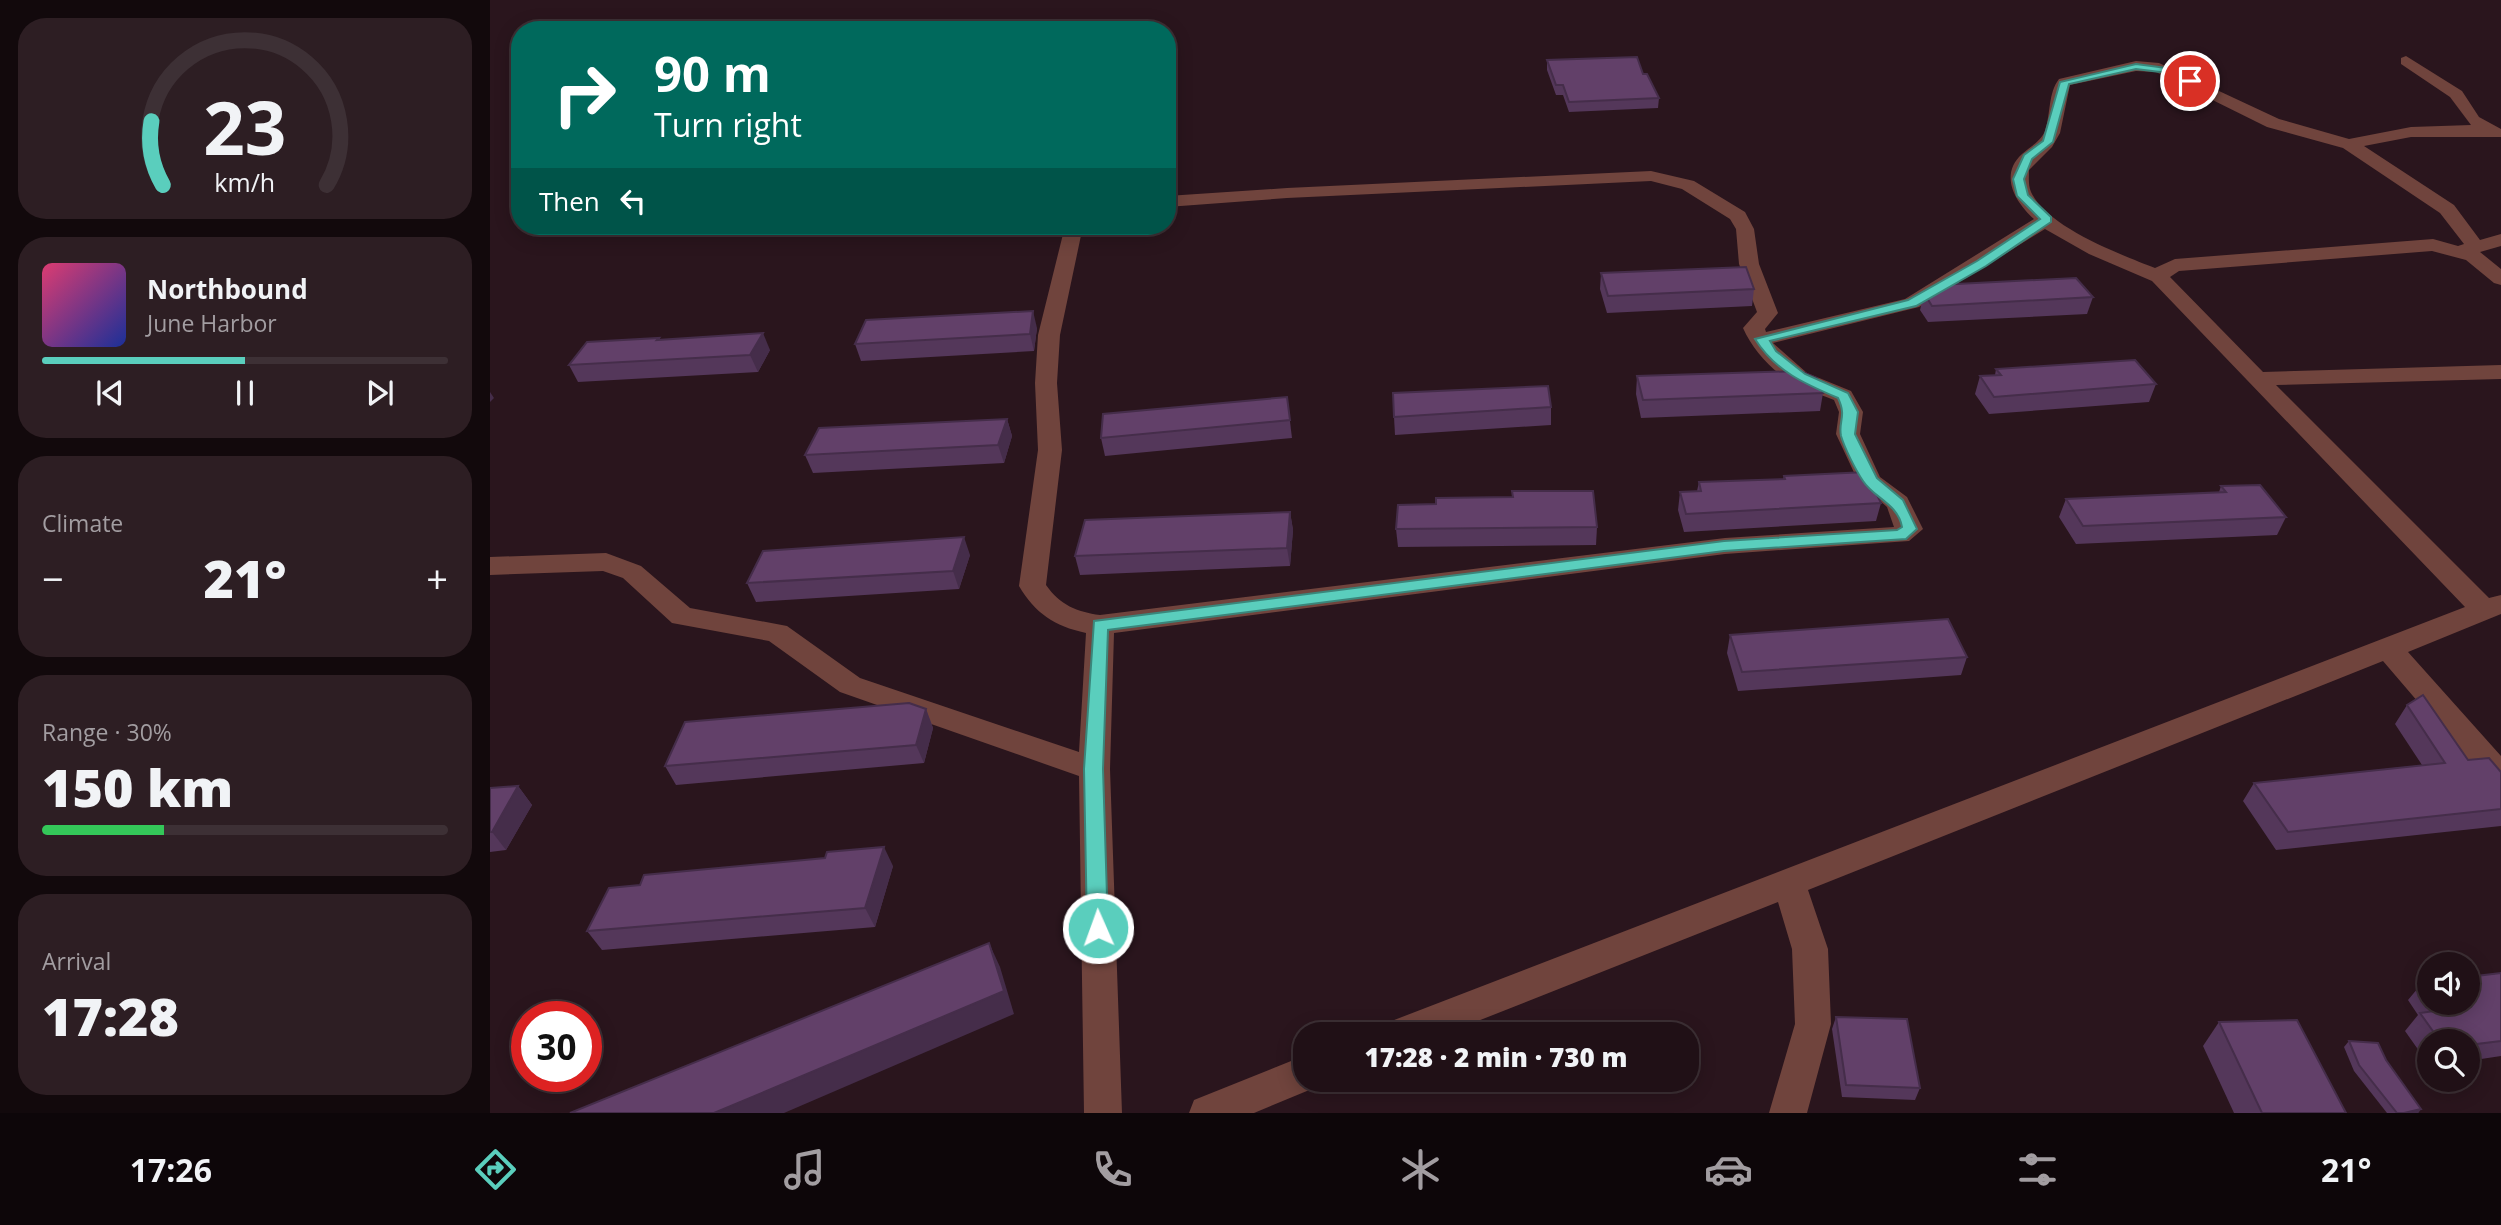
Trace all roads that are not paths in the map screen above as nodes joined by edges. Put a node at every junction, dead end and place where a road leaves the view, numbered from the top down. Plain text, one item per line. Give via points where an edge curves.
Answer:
1 (2406, 61) dead end
2 (2494, 132) edge
3 (2349, 144) junction
4 (1176, 201) edge
5 (2047, 219) junction
6 (1070, 235) edge
7 (2501, 240) edge
8 (2469, 249) junction
9 (2160, 277) junction
10 (2501, 279) edge
11 (1762, 339) junction
12 (2501, 372) edge
13 (2256, 379) junction
14 (490, 566) edge
15 (2492, 607) edge
16 (1100, 625) junction
17 (2388, 648) junction
18 (1094, 769) junction
19 (2501, 777) edge
20 (1789, 883) junction
21 (1433, 1022) edge
22 (1293, 1078) edge
23 (1102, 1113) edge
24 (1208, 1113) edge
25 (1788, 1113) edge

1 - 2 street via 2456,94 2469,116
2 - 3 street via 2411,132
3 - 5 street via 2273,123 2159,68 2136,66 2074,79 2061,87 2048,142 2028,157 2018,179 2023,196
3 - 8 street via 2447,209
4 - 11 street via 1671,178 1738,216 1745,229 1749,264 1768,313 1754,328
5 - 9 street via 2088,248
5 - 11 street via 1912,303
6 - 16 street via 1049,335 1046,383 1051,450 1032,586 1042,603 1057,614 1077,623
7 - 8 street
8 - 9 street via 2433,245 2175,265
8 - 10 street
9 - 13 street
11 - 16 street via 1771,354 1800,377 1843,396 1851,412 1848,434 1870,481 1898,503 1910,529 1900,535 1724,546
12 - 13 street
13 - 15 street
14 - 18 street via 606,562 632,572 682,616 777,633 850,685
15 - 17 street
16 - 18 street
17 - 19 street
17 - 20 street
18 - 23 street
20 - 21 street
20 - 25 street via 1810,949 1813,1024
22 - 24 street

